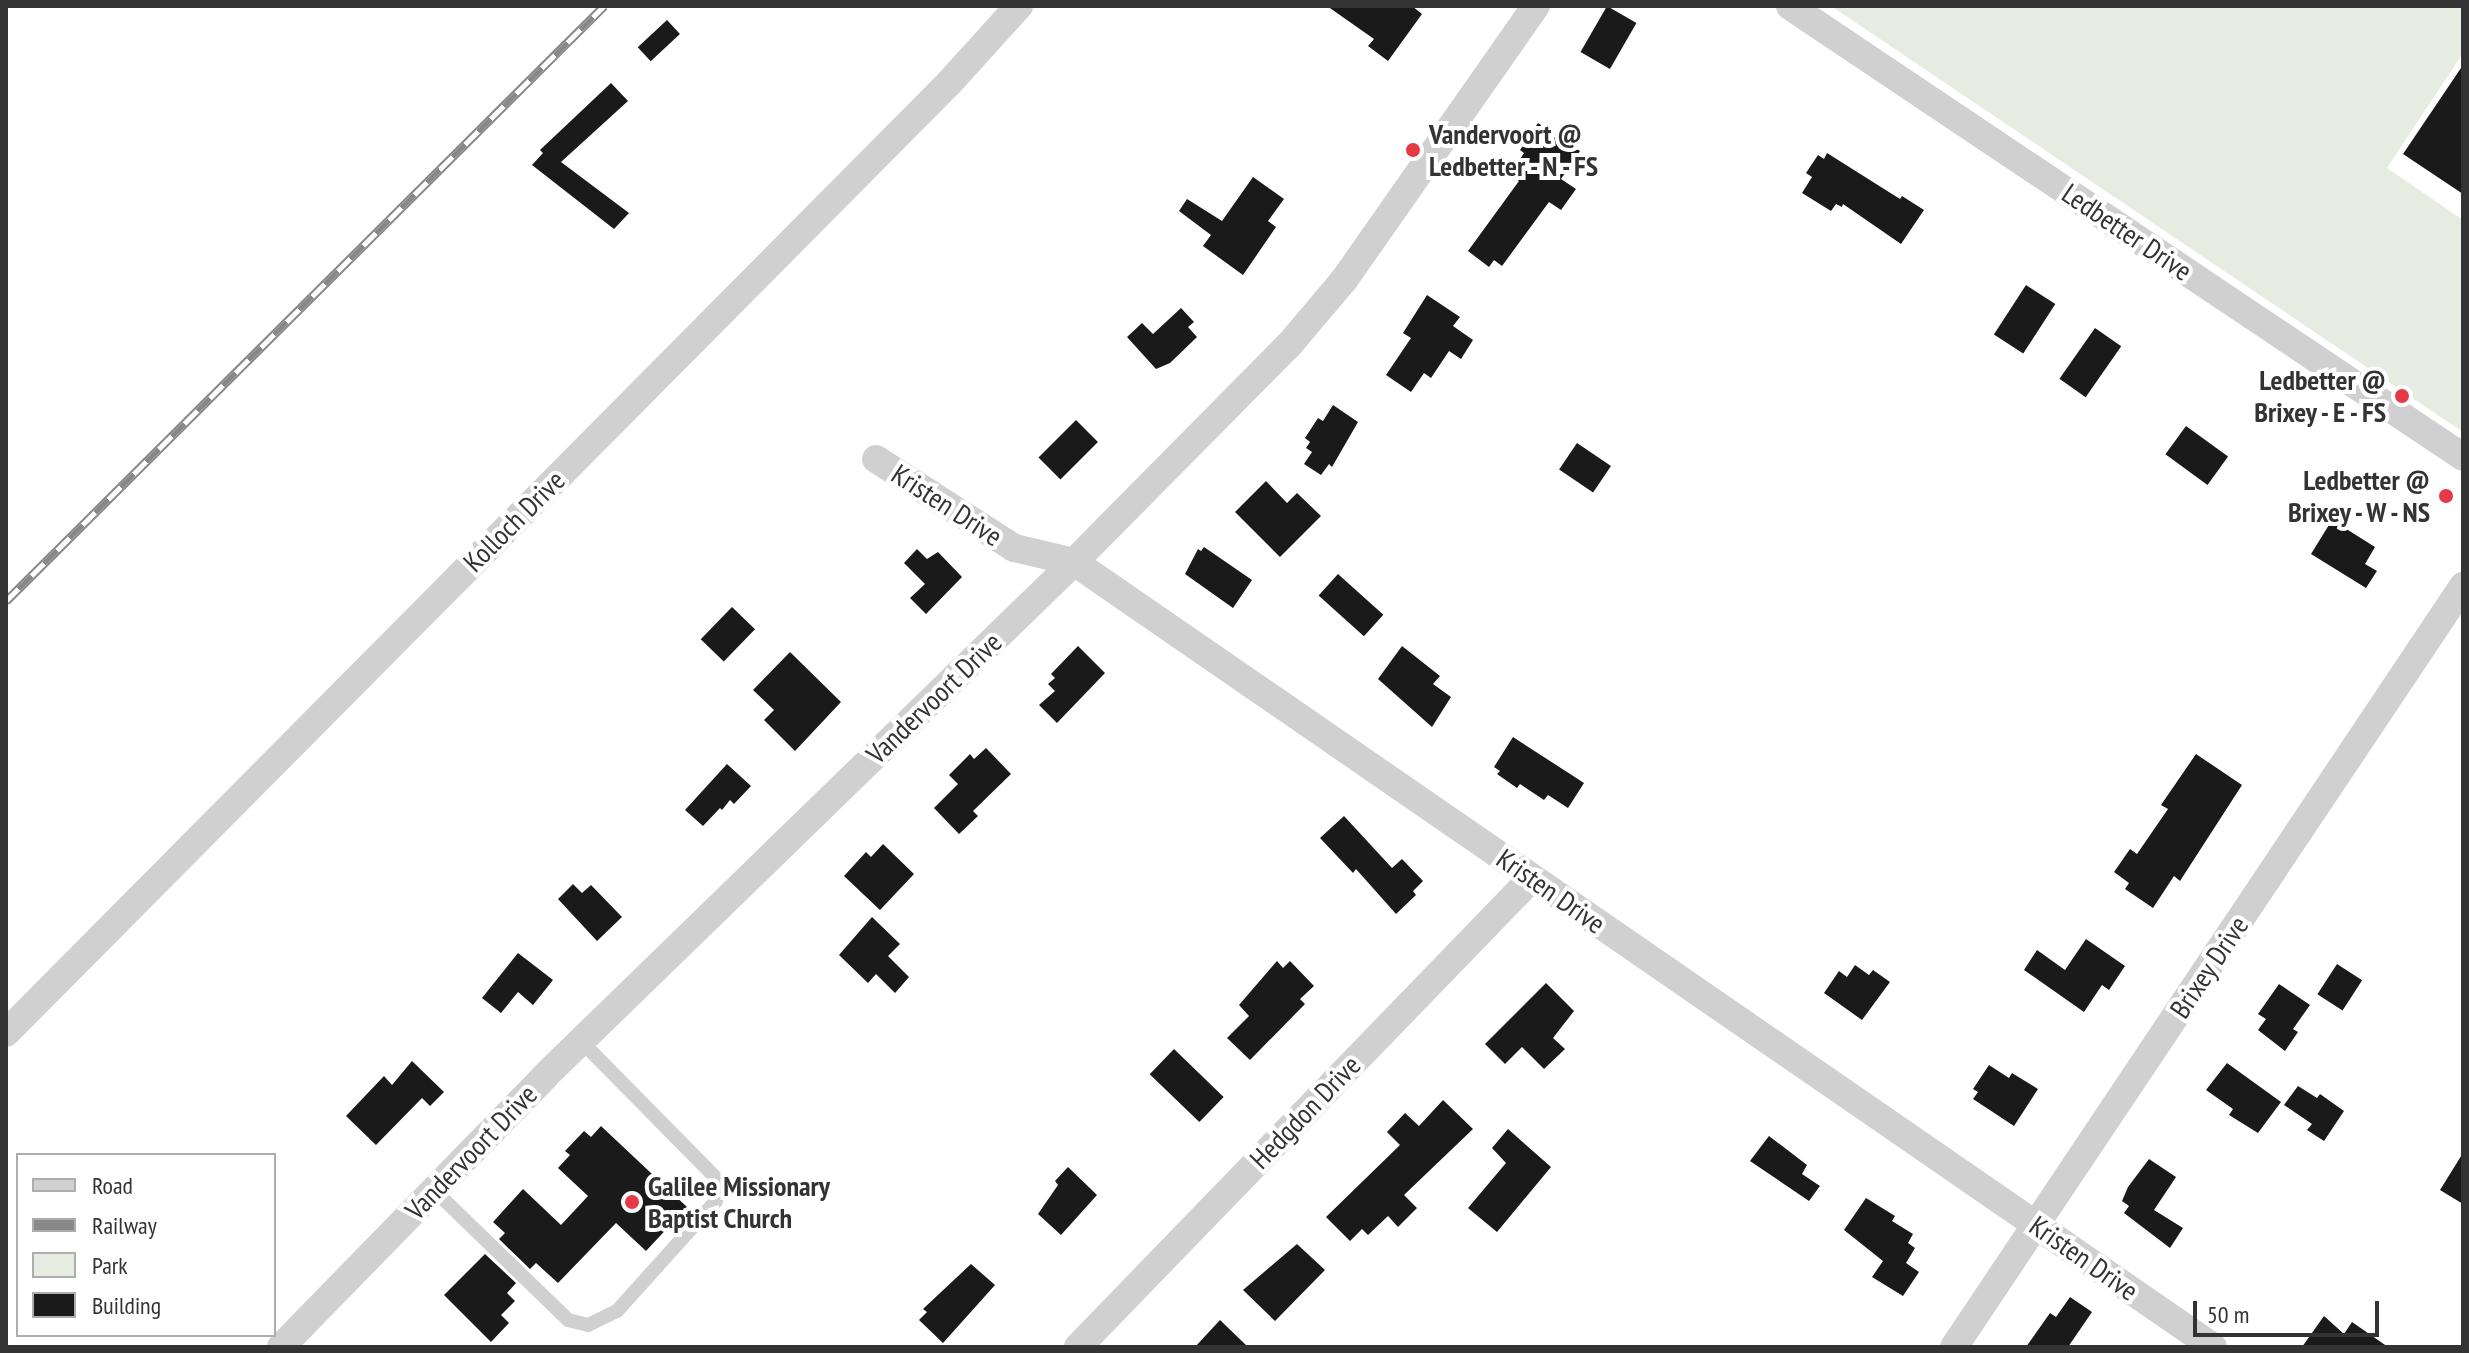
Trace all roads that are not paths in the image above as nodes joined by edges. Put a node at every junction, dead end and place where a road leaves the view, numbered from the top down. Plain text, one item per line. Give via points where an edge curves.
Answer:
1 (1019, 6) edge
2 (1536, 6) edge
3 (1790, 6) edge
4 (2463, 457) edge
5 (876, 459) dead end
6 (1074, 562) junction
7 (2463, 586) edge
8 (1532, 878) junction
9 (6, 1033) edge
10 (581, 1041) junction
11 (434, 1190) junction
12 (2037, 1225) junction
13 (281, 1347) edge
14 (1078, 1347) edge
15 (1954, 1347) edge
16 (2213, 1347) edge

1 - 9 street, Kolloch Drive via 939,94
2 - 6 street, Vandervoort Drive via 1344,280 1289,345
3 - 4 street, Ledbetter Drive
5 - 6 street, Kristen Drive via 1014,548
6 - 8 street, Kristen Drive
6 - 10 street, Vandervoort Drive
7 - 12 street, Brixey Drive
8 - 12 street, Kristen Drive
8 - 14 street, Hedgdon Drive
10 - 11 street, Vandervoort Drive
10 - 11 lane via 719,1181 716,1201 617,1311 588,1325 568,1320
11 - 13 street, Vandervoort Drive
12 - 15 street, Brixey Drive
12 - 16 street, Kristen Drive

